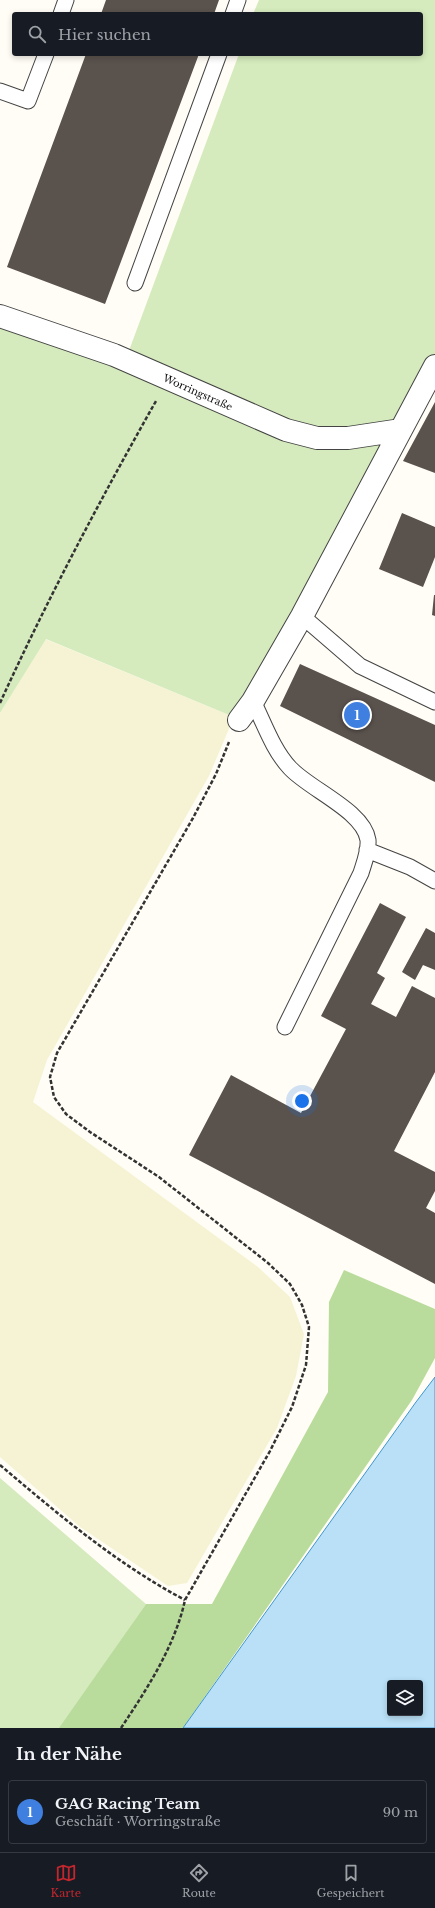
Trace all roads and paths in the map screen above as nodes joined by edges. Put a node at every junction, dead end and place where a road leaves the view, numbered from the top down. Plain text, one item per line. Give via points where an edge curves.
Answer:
1 (66, 0) edge
2 (238, 0) edge
3 (62, 12) edge
4 (234, 12) edge
5 (45, 56) edge
6 (218, 56) edge
7 (0, 91) edge
8 (135, 283) dead end
9 (0, 316) edge
10 (435, 366) edge
11 (169, 379) junction
12 (401, 430) junction
13 (302, 616) junction
14 (253, 701) junction
15 (435, 702) edge
16 (0, 703) edge
17 (239, 720) joint
18 (367, 850) junction
19 (435, 881) edge
20 (285, 1027) dead end
21 (0, 1465) edge
22 (185, 1600) junction
23 (121, 1728) edge

1 - 3 lane
2 - 4 lane
5 - 7 lane via 28,101
6 - 8 lane
9 - 11 street, Worringstraße via 114,355
10 - 12 street
11 - 12 street, Worringstraße via 286,430 316,438 348,438
11 - 16 path via 115,473
12 - 13 street
13 - 14 street
13 - 15 lane via 360,666
14 - 17 street
14 - 18 lane via 280,755 290,769 347,811 361,826 368,839
17 - 22 path via 216,774 193,818 57,1053 50,1076 54,1097 66,1114 159,1177 268,1263 290,1284 302,1305 309,1327 306,1365 292,1407 270,1451
18 - 19 lane via 410,866
18 - 20 lane via 361,873
21 - 22 path via 61,1517 114,1556 142,1576
22 - 23 path via 182,1615 170,1644 148,1686

